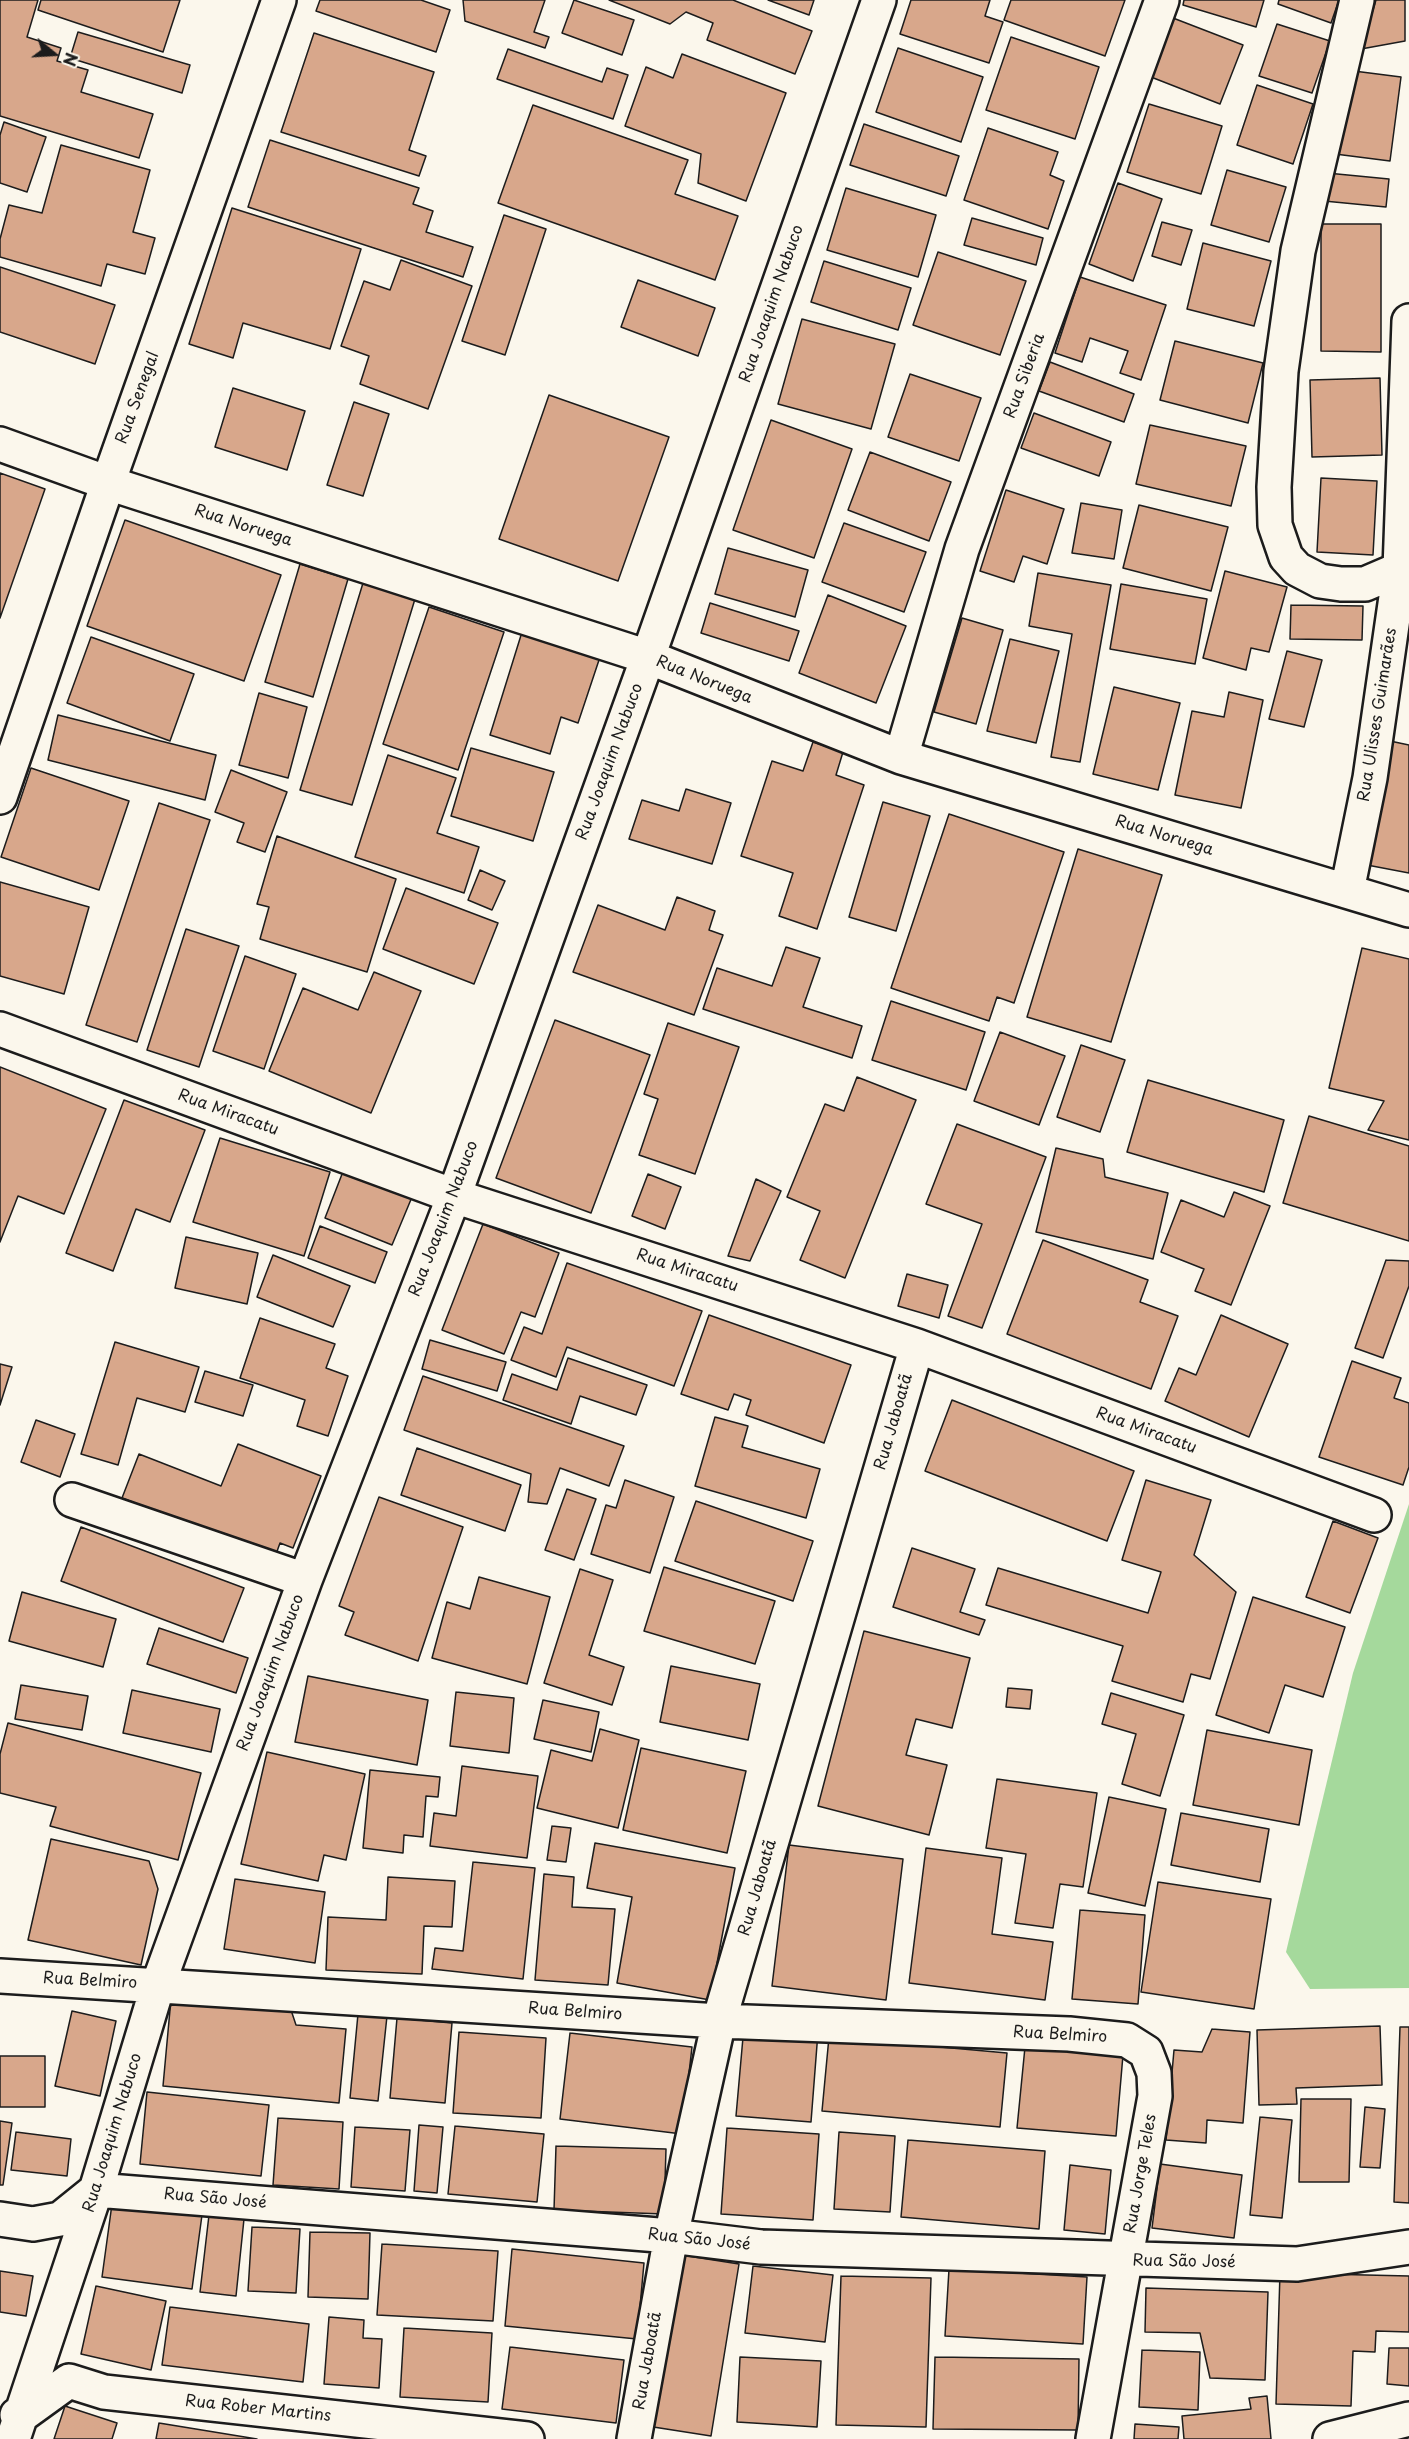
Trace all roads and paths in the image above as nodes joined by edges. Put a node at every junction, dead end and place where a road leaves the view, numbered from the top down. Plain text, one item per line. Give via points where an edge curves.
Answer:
1 (279, 0) edge
2 (879, 0) edge
3 (1162, 0) edge
4 (1357, 0) edge
5 (1409, 321) edge
6 (0, 444) edge
7 (108, 483) junction
8 (1404, 569) edge
9 (648, 657) junction
10 (901, 758) junction
11 (0, 797) edge
12 (1347, 891) junction
13 (1409, 910) edge
14 (0, 1029) edge
15 (454, 1196) junction
16 (917, 1346) junction
17 (72, 1500) dead end
18 (1374, 1515) dead end
19 (305, 1580) junction
20 (0, 1976) edge
21 (158, 1985) junction
22 (719, 2021) junction
23 (1146, 2052) joint
24 (96, 2190) junction
25 (0, 2219) edge
26 (671, 2236) junction
27 (1409, 2247) edge
28 (1125, 2260) junction
29 (1409, 2419) edge
30 (11, 2423) edge
31 (527, 2439) edge
32 (634, 2439) edge
33 (1093, 2439) edge
34 (1330, 2439) edge

1 - 7 street, Rua Senegal
2 - 9 street, Rua Joaquim Nabuco
3 - 10 street, Rua Siberia via 962,549
4 - 8 street via 1298,251 1281,371 1275,525 1286,557 1297,569 1320,580 1365,584
5 - 8 street, Rua Ulisses Guimarães
6 - 7 street, Rua Noruega
7 - 9 street, Rua Noruega
7 - 11 street, Rua Senegal
8 - 12 street, Rua Ulisses Guimarães
9 - 10 street, Rua Noruega
9 - 15 street, Rua Joaquim Nabuco
10 - 12 street, Rua Noruega
12 - 13 street, Rua Noruega
14 - 15 street, Rua Miracatu
15 - 16 street, Rua Miracatu
15 - 19 street, Rua Joaquim Nabuco
16 - 18 street, Rua Miracatu
16 - 22 street, Rua Jaboatã
17 - 19 street
19 - 21 street, Rua Joaquim Nabuco
20 - 21 street, Rua Belmiro
21 - 22 street, Rua Belmiro
21 - 24 street, Rua Joaquim Nabuco
22 - 23 street, Rua Belmiro via 1107,2036 1127,2040
22 - 26 street, Rua Jaboatã
23 - 28 street, Rua Jorge Teles via 1154,2073 1155,2096
24 - 25 street via 60,2219 33,2224
24 - 26 street, Rua São José
24 - 30 street, Rua Joaquim Nabuco
26 - 28 street, Rua São José via 761,2247
26 - 32 street, Rua Jaboatã
27 - 28 street, Rua São José via 1297,2264
28 - 33 street, Rua Jorge Teles
29 - 34 street
30 - 31 street, Rua Rober Martins via 69,2381 104,2392

